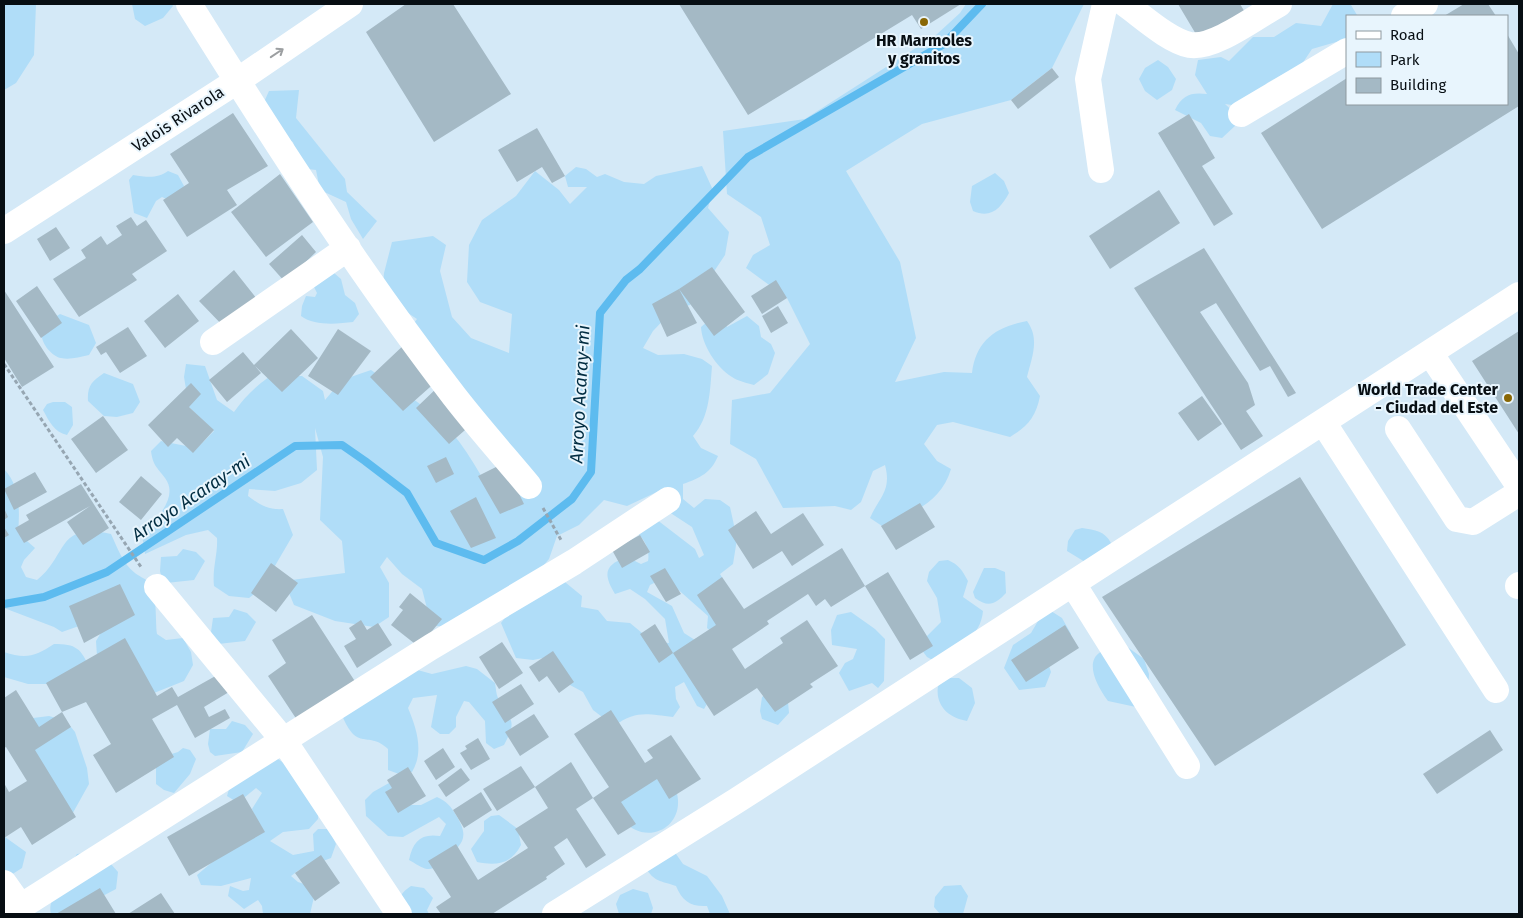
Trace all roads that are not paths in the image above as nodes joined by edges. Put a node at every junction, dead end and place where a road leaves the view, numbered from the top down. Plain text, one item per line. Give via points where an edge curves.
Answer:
1 (189, 4) edge
2 (350, 4) edge
3 (1105, 4) edge
4 (1425, 4) edge
5 (1273, 5) edge
6 (1140, 8) edge
7 (1406, 15) edge
8 (1346, 51) edge
9 (237, 81) junction
10 (1241, 114) dead end
11 (1101, 170) dead end
12 (4, 231) edge
13 (348, 248) junction
14 (1519, 295) edge
15 (213, 342) dead end
16 (1430, 353) junction
17 (1324, 422) junction
18 (1398, 429) dead end
19 (1519, 486) edge
20 (1519, 493) edge
21 (535, 495) road end
22 (668, 500) dead end
23 (150, 578) road end
24 (1072, 584) junction
25 (1496, 690) dead end
26 (284, 741) junction
27 (1186, 766) dead end
28 (4, 884) edge
29 (15, 910) edge
30 (400, 914) edge
31 (554, 914) edge

1 - 9 street
9 -> 2 street, Valois Rivarola
3 - 11 street via 1088,79
4 - 7 street
5 - 6 street via 1210,44 1190,45 1169,35
8 - 10 street
9 - 12 street, Valois Rivarola
9 - 13 street
13 - 15 street
13 - 21 street via 455,397
14 - 16 street
16 - 17 street
16 - 19 street
17 - 24 street
17 - 25 street
18 - 20 street via 1457,519 1473,522
22 - 26 street via 574,562 430,647
23 - 26 street
24 - 27 street
24 - 31 street
26 - 29 street
26 - 30 street
28 - 29 street

